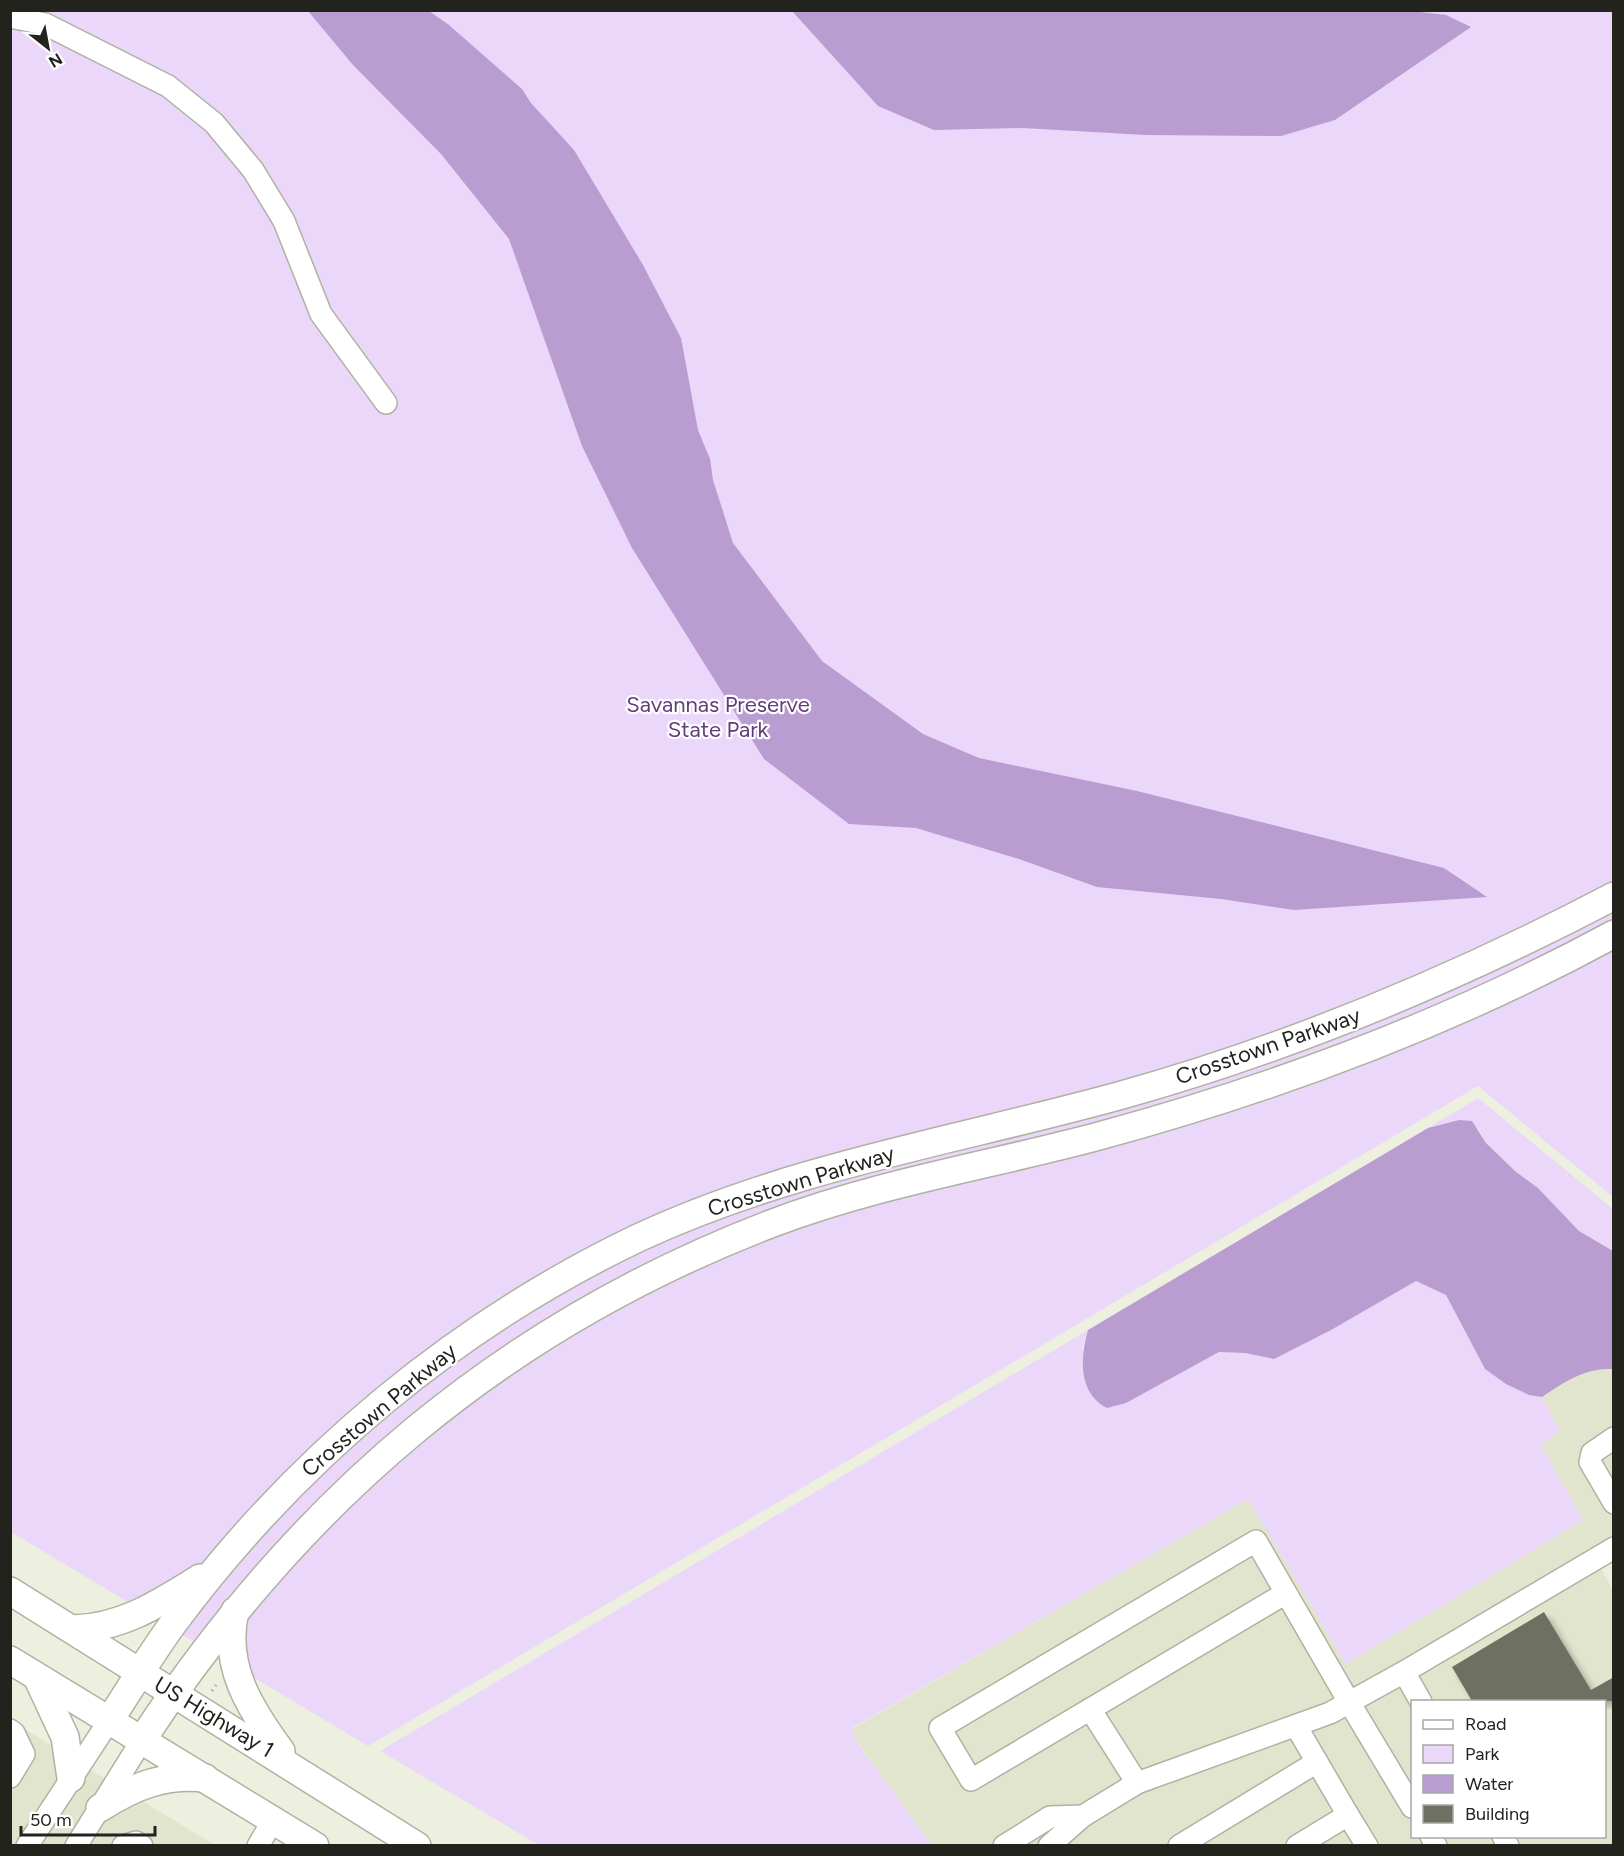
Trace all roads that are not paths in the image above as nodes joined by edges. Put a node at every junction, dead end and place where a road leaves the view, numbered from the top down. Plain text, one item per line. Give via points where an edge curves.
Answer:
1 (10, 17) edge
2 (386, 402) dead end
3 (1614, 896) edge
4 (1614, 934) edge
5 (1614, 1438) edge
6 (1614, 1503) edge
7 (1614, 1548) edge
8 (216, 1568) junction
9 (10, 1591) edge
10 (1286, 1593) junction
11 (235, 1611) junction
12 (73, 1629) junction
13 (10, 1660) edge
14 (1404, 1672) junction
15 (141, 1673) junction
16 (37, 1676) junction
17 (174, 1692) junction
18 (1420, 1700) edge
19 (1349, 1702) junction
20 (1090, 1709) junction
21 (109, 1720) junction
22 (1296, 1726) junction
23 (10, 1730) edge
24 (142, 1740) junction
25 (1317, 1762) junction
26 (291, 1764) junction
27 (11, 1775) edge
28 (70, 1778) junction
29 (205, 1778) junction
30 (1137, 1783) junction
31 (1411, 1804) edge
32 (100, 1808) junction
33 (1083, 1815) junction
34 (1348, 1815) junction
35 (273, 1820) junction
36 (27, 1845) edge
37 (76, 1845) edge
38 (258, 1845) edge
39 (315, 1845) edge
40 (417, 1845) edge
41 (1004, 1845) edge
42 (1049, 1845) edge
43 (1179, 1845) edge
44 (1297, 1845) edge
45 (1367, 1845) edge

1 - 2 street via 45,24 168,86 214,123 253,170 284,221 321,314
3 - 8 main road, Crosstown Parkway via 1450,976 1332,1026 1232,1062 1044,1116 822,1170 710,1208 641,1237 563,1277 439,1356 319,1458
4 - 11 main road, Crosstown Parkway via 1428,1022 1265,1085 1101,1135 852,1197 760,1228 632,1286 556,1328 464,1391 358,1478 287,1550
5 - 6 street via 1592,1453 1590,1462
7 - 14 street
8 - 12 main road via 119,1622
8 - 15 main road, Crosstown Parkway via 175,1620
9 - 12 main road, US Highway 1
10 - 19 street
10 - 20 street
10 - 20 street via 1256,1541 940,1728 971,1779
11 - 17 main road, Crosstown Parkway
11 - 26 main road via 230,1637 238,1678 250,1707
12 - 15 main road, US Highway 1
13 - 16 main road
14 - 18 street
14 - 19 street
15 - 17 main road, US Highway 1
15 - 21 main road, Crosstown Parkway
16 - 21 main road
16 - 28 main road via 65,1737
17 - 24 main road, Crosstown Parkway
17 - 26 main road, US Highway 1
19 - 22 street
19 - 31 street
20 - 30 street
21 - 24 main road
21 - 28 street
22 - 25 street
22 - 30 street
23 - 27 street via 24,1754
24 - 29 main road
24 - 32 street
25 - 34 street
25 - 43 street
26 - 40 main road, US Highway 1
28 - 36 street
29 - 32 main road via 182,1776 148,1783
29 - 35 main road
30 - 33 street
32 - 37 street
33 - 41 street via 1050,1816
33 - 42 street
34 - 44 street
34 - 45 street
35 - 38 street
35 - 39 main road

